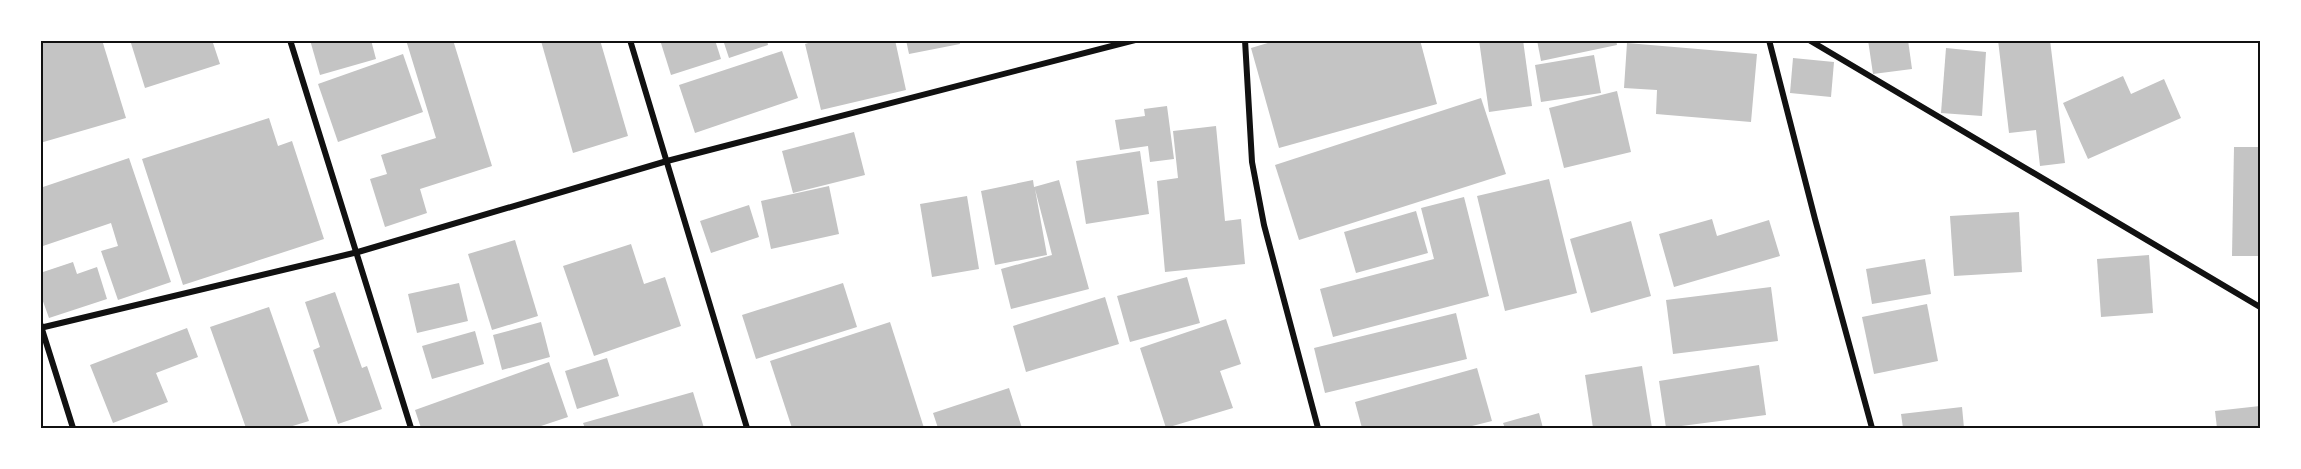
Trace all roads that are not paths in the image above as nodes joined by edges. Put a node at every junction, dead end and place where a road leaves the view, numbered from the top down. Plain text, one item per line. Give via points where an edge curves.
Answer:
1 (290, 40) edge
2 (630, 40) edge
3 (1135, 40) edge
4 (1245, 40) edge
5 (1769, 40) edge
6 (1809, 40) edge
7 (667, 161) junction
8 (358, 252) junction
9 (2260, 307) edge
10 (41, 326) edge
11 (73, 429) edge
12 (411, 429) edge
13 (747, 429) edge
14 (1318, 429) edge
15 (1872, 429) edge

1 - 8 street
2 - 7 street
3 - 7 street
4 - 14 street via 1254,172
5 - 15 street
6 - 9 street
7 - 8 street
7 - 13 street
8 - 10 street
8 - 12 street
10 - 11 street

